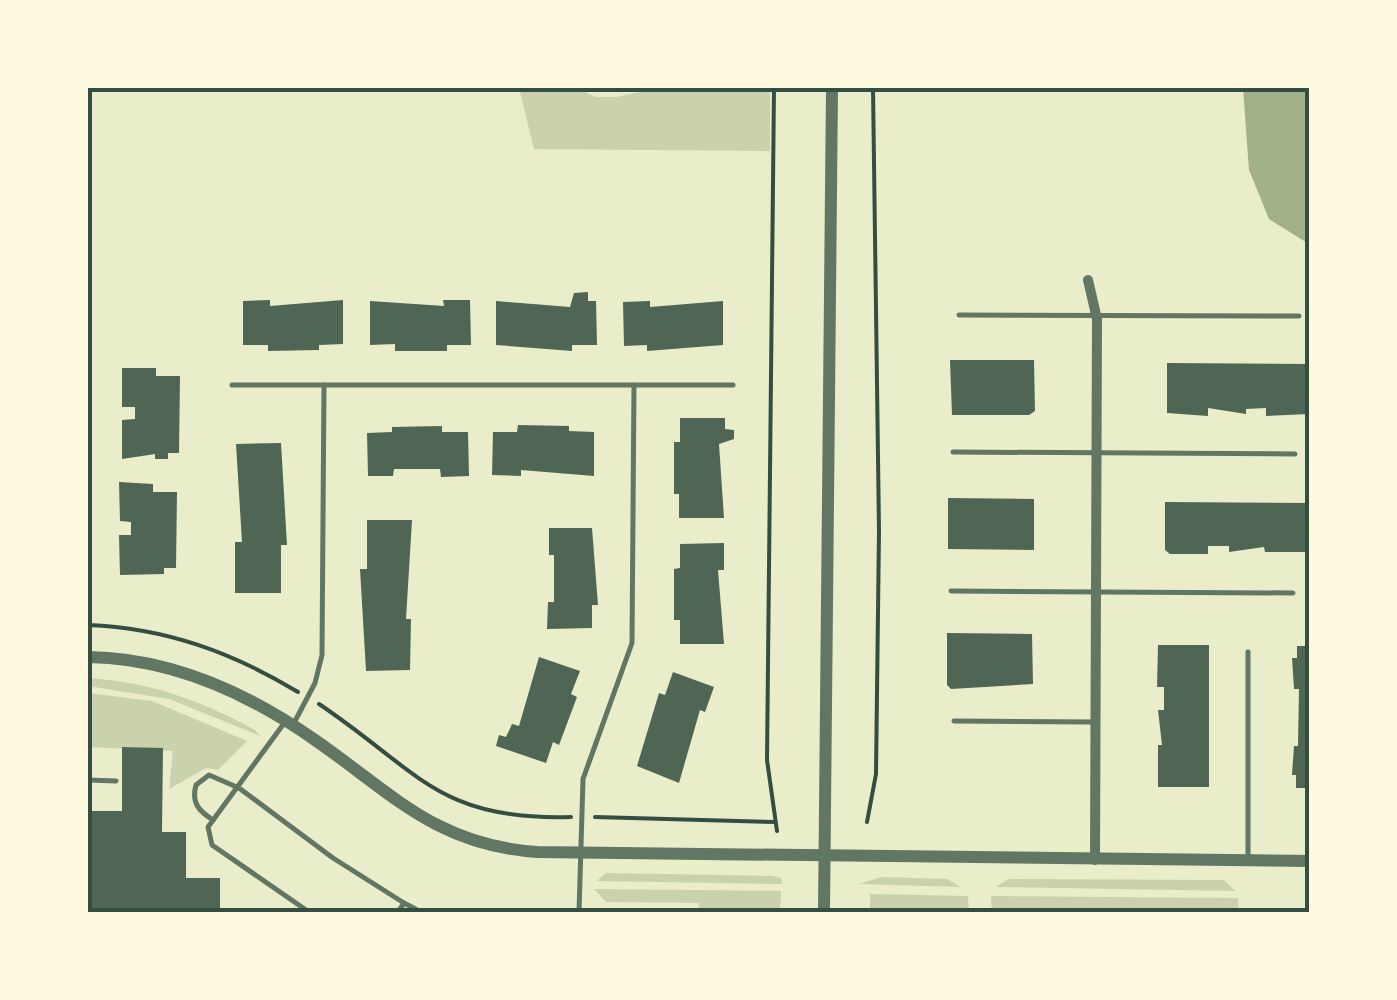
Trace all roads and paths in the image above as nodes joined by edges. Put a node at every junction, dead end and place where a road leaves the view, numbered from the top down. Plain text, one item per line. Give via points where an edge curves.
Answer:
1 (774, 88) edge
2 (832, 88) edge
3 (873, 88) edge
4 (1088, 280) dead end
5 (958, 315) dead end
6 (1299, 316) dead end
7 (1097, 319) junction
8 (232, 385) dead end
9 (324, 385) junction
10 (634, 385) junction
11 (733, 385) dead end
12 (953, 452) dead end
13 (1096, 454) junction
14 (1295, 454) dead end
15 (951, 591) dead end
16 (1096, 591) junction
17 (1293, 594) dead end
18 (88, 625) edge
19 (1248, 652) dead end
20 (88, 657) edge
21 (308, 698) junction
22 (954, 721) dead end
23 (1095, 722) junction
24 (289, 723) junction
25 (88, 780) edge
26 (116, 781) dead end
27 (239, 788) junction
28 (582, 817) junction
29 (213, 820) junction
30 (775, 822) junction
31 (867, 822) dead end
32 (776, 831) dead end
33 (580, 852) junction
34 (825, 855) junction
35 (1095, 860) junction
36 (1248, 860) junction
37 (1310, 860) edge
38 (404, 903) junction
39 (308, 912) edge
40 (398, 912) edge
41 (421, 912) edge
42 (485, 912) edge
43 (518, 912) edge
44 (578, 912) edge
45 (652, 912) edge
46 (824, 912) edge

1 - 30 path via 767,760
2 - 34 street
3 - 31 path via 879,568 876,774
4 - 7 street
5 - 7 lane
6 - 7 lane
7 - 13 street
8 - 9 lane
9 - 10 lane
9 - 21 lane via 322,655
10 - 11 lane
10 - 28 lane via 632,643 583,779
12 - 13 lane
13 - 14 lane
13 - 16 street
15 - 16 lane
16 - 17 lane
16 - 23 street
18 - 21 path via 182,638 238,659
19 - 36 lane
20 - 24 street via 184,673
21 - 24 lane
21 - 28 path via 464,806 532,818
22 - 23 lane
23 - 35 street
24 - 27 lane
24 - 33 street via 405,810 456,837 516,850
25 - 26 lane
27 - 29 lane
27 - 29 lane via 214,776 199,781 196,804
27 - 38 lane
28 - 30 path
28 - 33 lane
29 - 39 lane via 212,845
30 - 32 path
33 - 34 street
33 - 44 lane
34 - 35 street
34 - 46 street
35 - 36 street
36 - 37 street
38 - 40 lane
38 - 41 lane
42 - 43 lane
43 - 44 lane
44 - 45 lane

